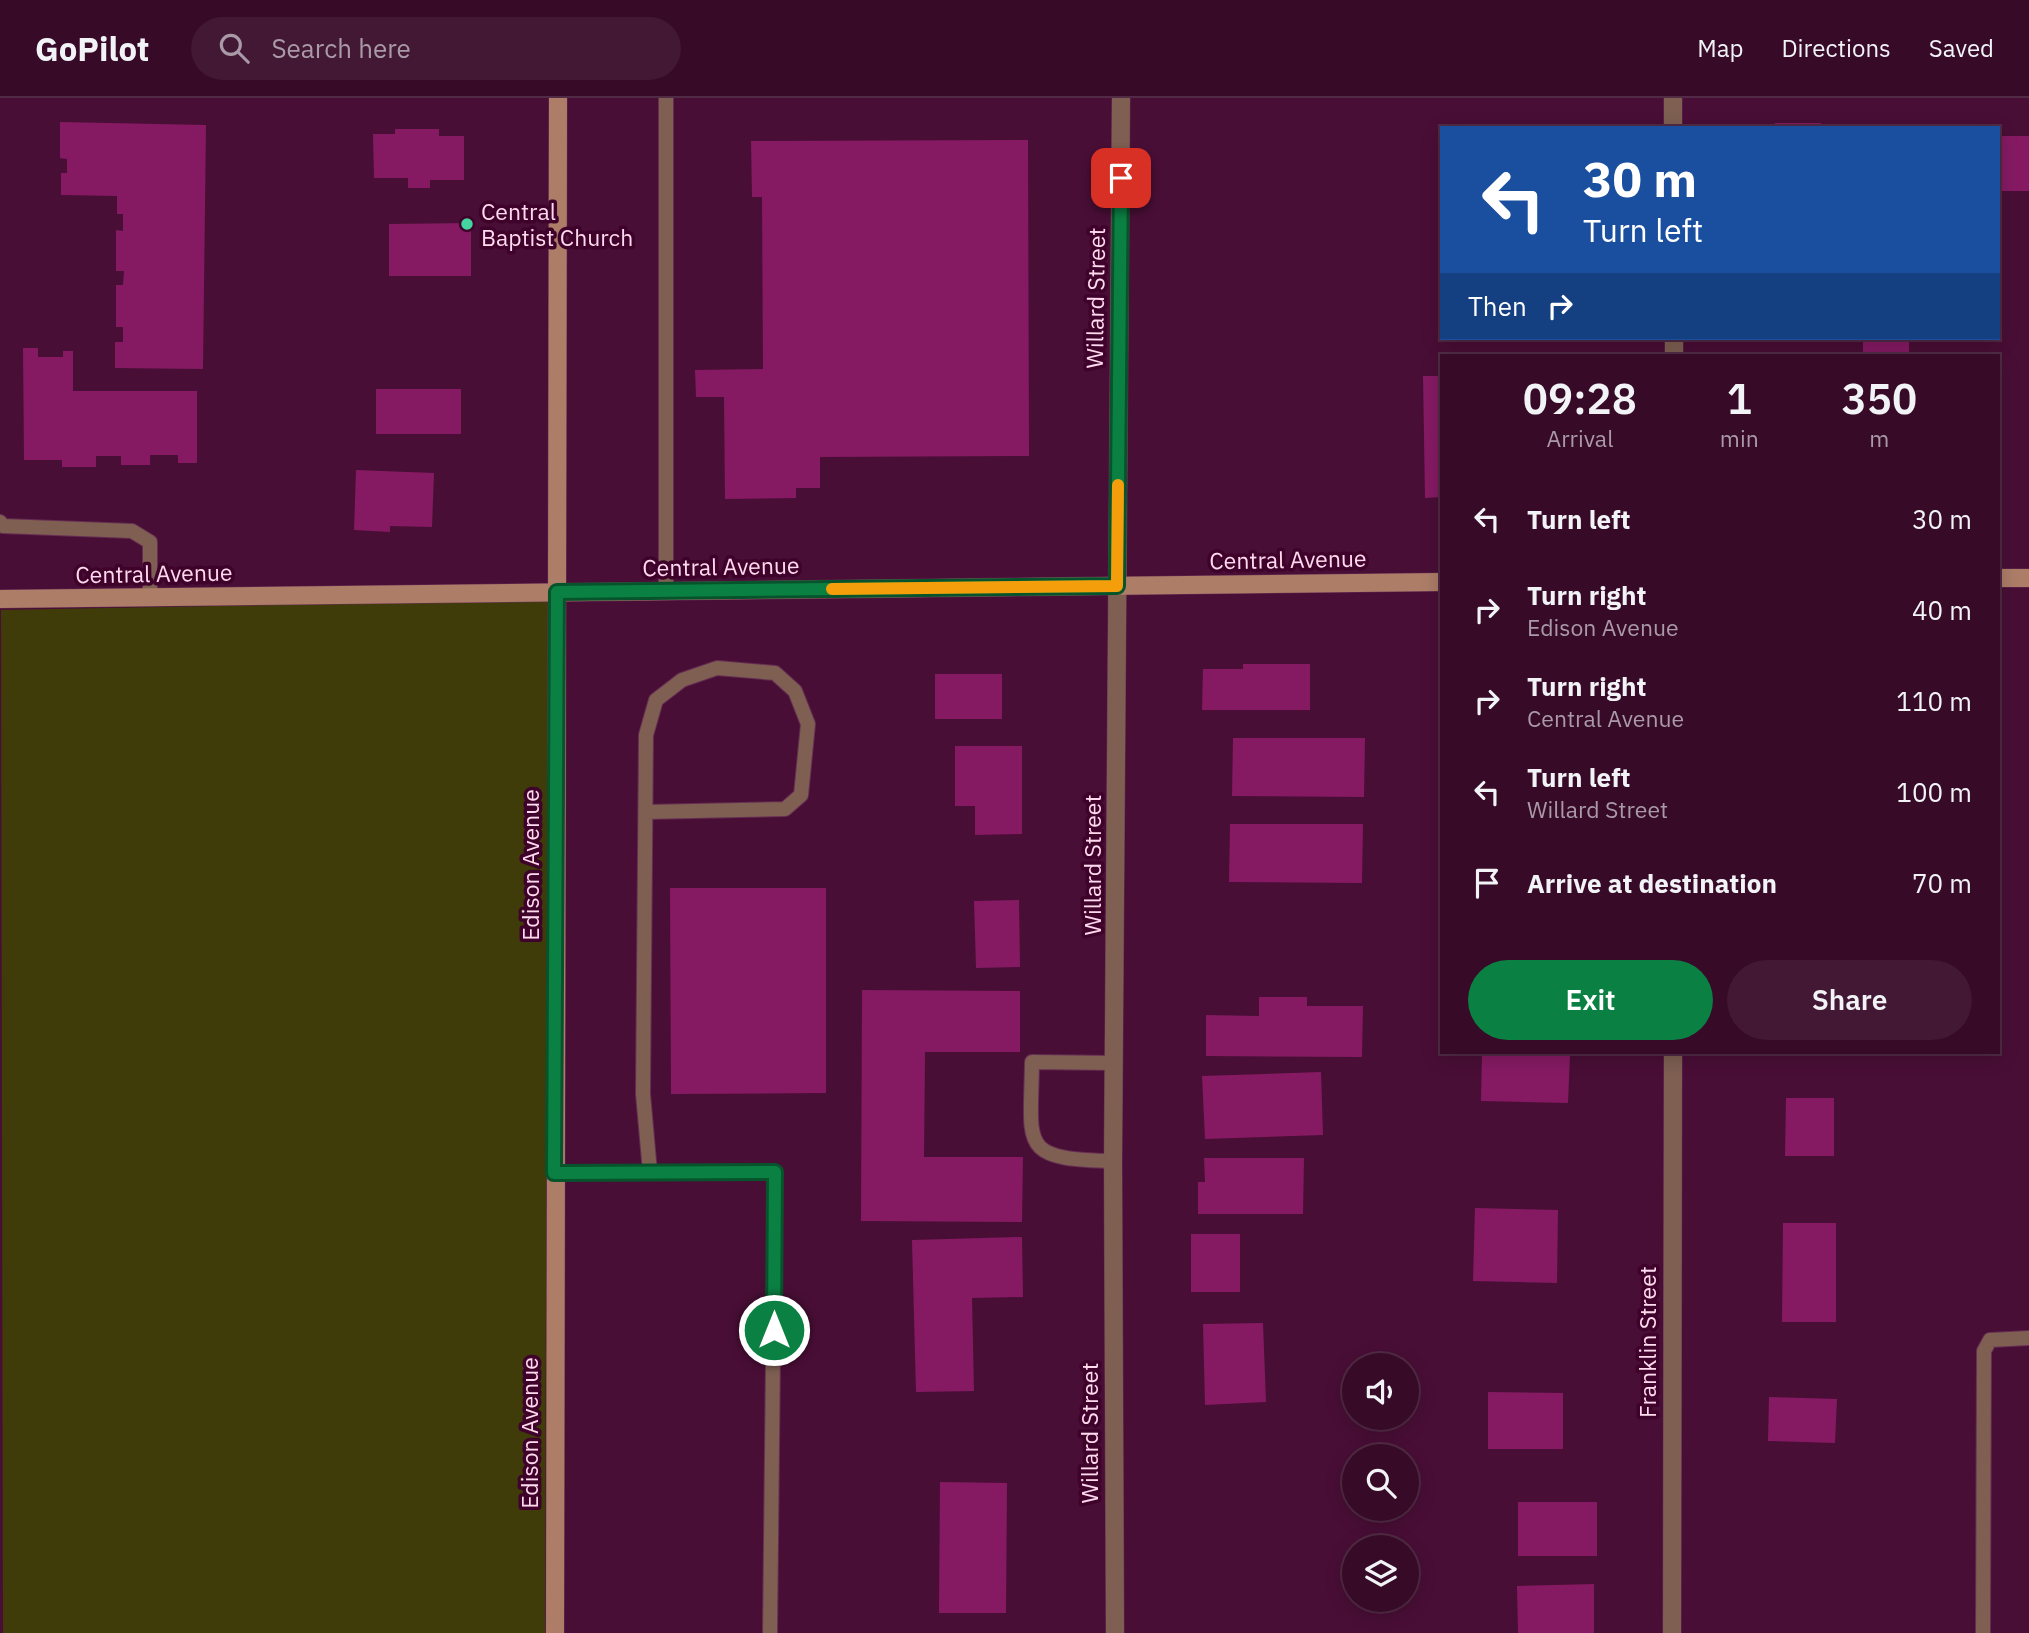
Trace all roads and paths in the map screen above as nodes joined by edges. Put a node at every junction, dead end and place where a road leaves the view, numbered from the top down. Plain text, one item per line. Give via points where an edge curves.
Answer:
1 (558, 98) edge
2 (666, 98) edge
3 (1121, 98) edge
4 (1673, 98) edge
5 (1673, 126) edge
6 (0, 522) edge
7 (2000, 578) edge
8 (2029, 578) edge
9 (1440, 582) edge
10 (1117, 586) junction
11 (667, 591) junction
12 (557, 592) junction
13 (150, 597) junction
14 (0, 599) edge
15 (646, 812) junction
16 (1673, 1054) edge
17 (1115, 1063) junction
18 (1112, 1161) junction
19 (650, 1172) junction
20 (554, 1173) junction
21 (2029, 1339) edge
22 (555, 1633) edge
23 (770, 1633) edge
24 (1115, 1633) edge
25 (1672, 1633) edge
26 (1983, 1633) edge

1 - 12 street, Edison Avenue
2 - 11 lane
3 - 10 street, Willard Street
4 - 5 street
6 - 13 lane via 3,526 132,530 150,542
7 - 8 street
9 - 10 street, Central Avenue
10 - 11 street, Central Avenue
10 - 17 street, Willard Street
11 - 12 street, Central Avenue
12 - 13 street, Central Avenue
12 - 20 street, Edison Avenue
13 - 14 street, Central Avenue
15 - 15 lane via 646,735 656,700 682,680 717,668 775,673 795,691 808,724 801,795 785,809
15 - 19 lane via 643,1094
16 - 25 street, Franklin Street
17 - 18 street, Willard Street
17 - 18 lane via 1032,1062 1032,1137 1041,1150 1067,1160
18 - 24 street, Willard Street
19 - 20 lane
19 - 23 lane via 775,1172
20 - 22 street, Edison Avenue
21 - 26 lane via 1990,1340 1984,1351

